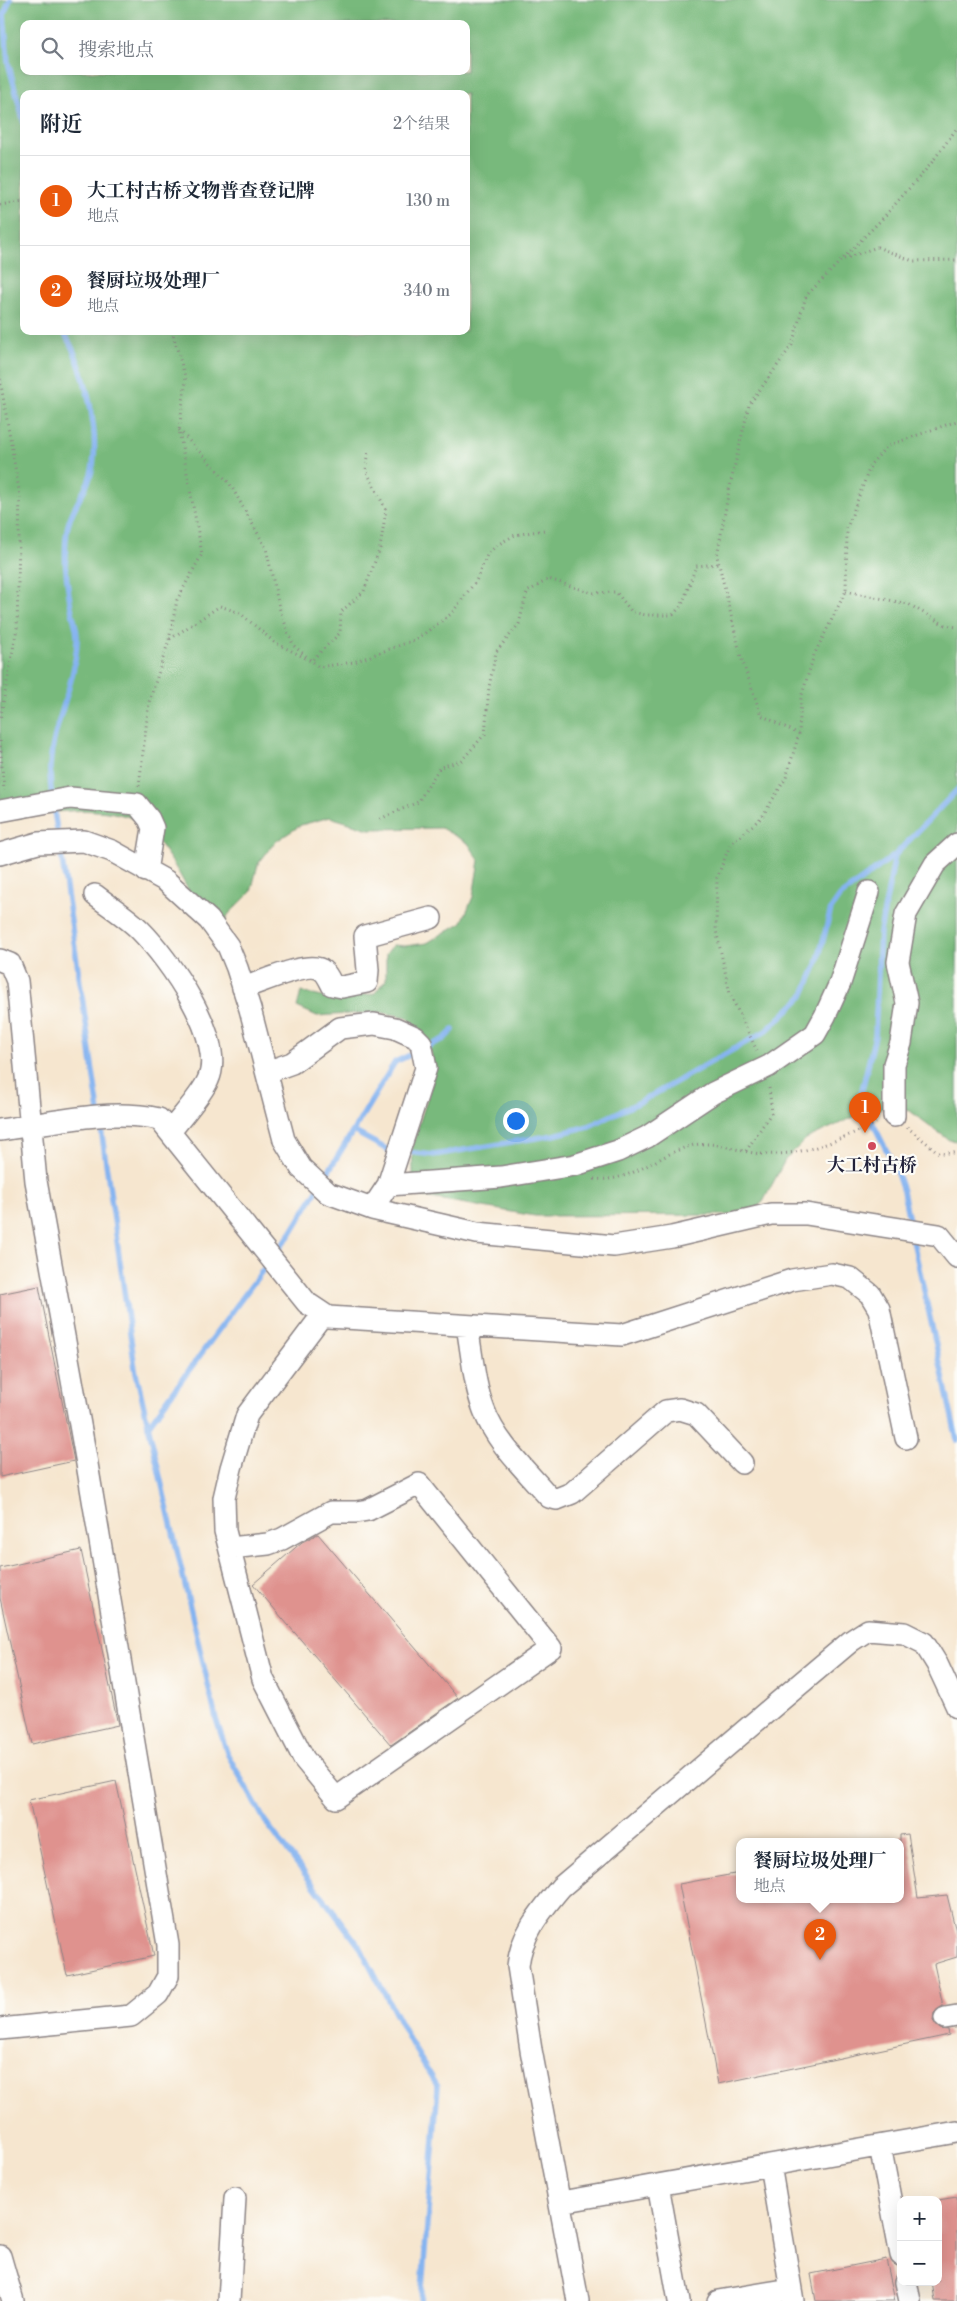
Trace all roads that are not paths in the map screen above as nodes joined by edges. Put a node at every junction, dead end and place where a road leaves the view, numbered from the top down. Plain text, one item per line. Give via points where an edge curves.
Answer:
1 (3, 810) edge
2 (957, 844) edge
3 (0, 854) edge
4 (146, 871) junction
5 (869, 892) dead end
6 (95, 895) dead end
7 (432, 918) dead end
8 (0, 960) edge
9 (243, 988) junction
10 (267, 1072) junction
11 (889, 1118) road end
12 (30, 1126) junction
13 (0, 1130) edge
14 (170, 1132) junction
15 (388, 1185) junction
16 (372, 1209) junction
17 (957, 1257) edge
18 (323, 1314) junction
19 (467, 1326) junction
20 (906, 1438) dead end
21 (742, 1463) dead end
22 (230, 1548) junction
23 (957, 1708) edge
24 (0, 2029) edge
25 (957, 2132) edge
26 (880, 2146) junction
27 (770, 2165) junction
28 (658, 2185) junction
29 (235, 2198) dead end
30 (561, 2202) junction
31 (898, 2241) edge
32 (0, 2256) edge
33 (907, 2286) edge
34 (792, 2295) edge
35 (13, 2301) edge
36 (229, 2301) edge
37 (578, 2301) edge
38 (679, 2301) edge
39 (718, 2301) edge
40 (910, 2301) edge

1 - 4 street via 70,798 137,804 153,828
2 - 11 street via 935,864 906,914 898,962 906,1003 901,1043 894,1064
3 - 4 street via 43,843 84,841 112,851
4 - 9 street via 166,881 209,920 228,946
5 - 15 street via 840,983 815,1034 763,1069 713,1093 648,1137 575,1165 501,1177
6 - 14 street via 140,929 165,960 200,1014 213,1059 208,1080
7 - 9 street via 365,936 367,982 342,987 332,984 323,971 314,967
8 - 12 street via 10,964 17,981
9 - 10 street
10 - 15 street via 292,1063 340,1028 374,1024 395,1028 415,1037 423,1050 426,1068
10 - 16 street via 284,1140 301,1168 320,1185
12 - 13 street
12 - 14 street via 138,1114 159,1119
12 - 24 street via 36,1181 168,1946 168,1976 158,1994 131,2016
14 - 18 street via 307,1303
15 - 16 street
16 - 17 street via 477,1233 614,1246 672,1237 771,1214 806,1214 939,1235
18 - 19 street via 328,1317
18 - 22 street via 247,1415 224,1498 225,1531
19 - 20 street via 622,1335 792,1280 832,1274 850,1278 870,1294 879,1309
19 - 21 street via 484,1411 502,1443 549,1497 558,1499 572,1493 666,1411 680,1409 696,1414
22 - 22 street via 263,1679 304,1759 336,1798 551,1648 419,1484 368,1510 331,1512 268,1544
23 - 30 street via 924,1643 904,1632 868,1630 798,1685 561,1887 539,1914 524,1938 518,1966
25 - 26 street
26 - 27 street
26 - 31 street
27 - 28 street
27 - 34 street
28 - 30 street
28 - 38 street
29 - 36 street
30 - 37 street
32 - 35 street
33 - 40 street
34 - 39 street

